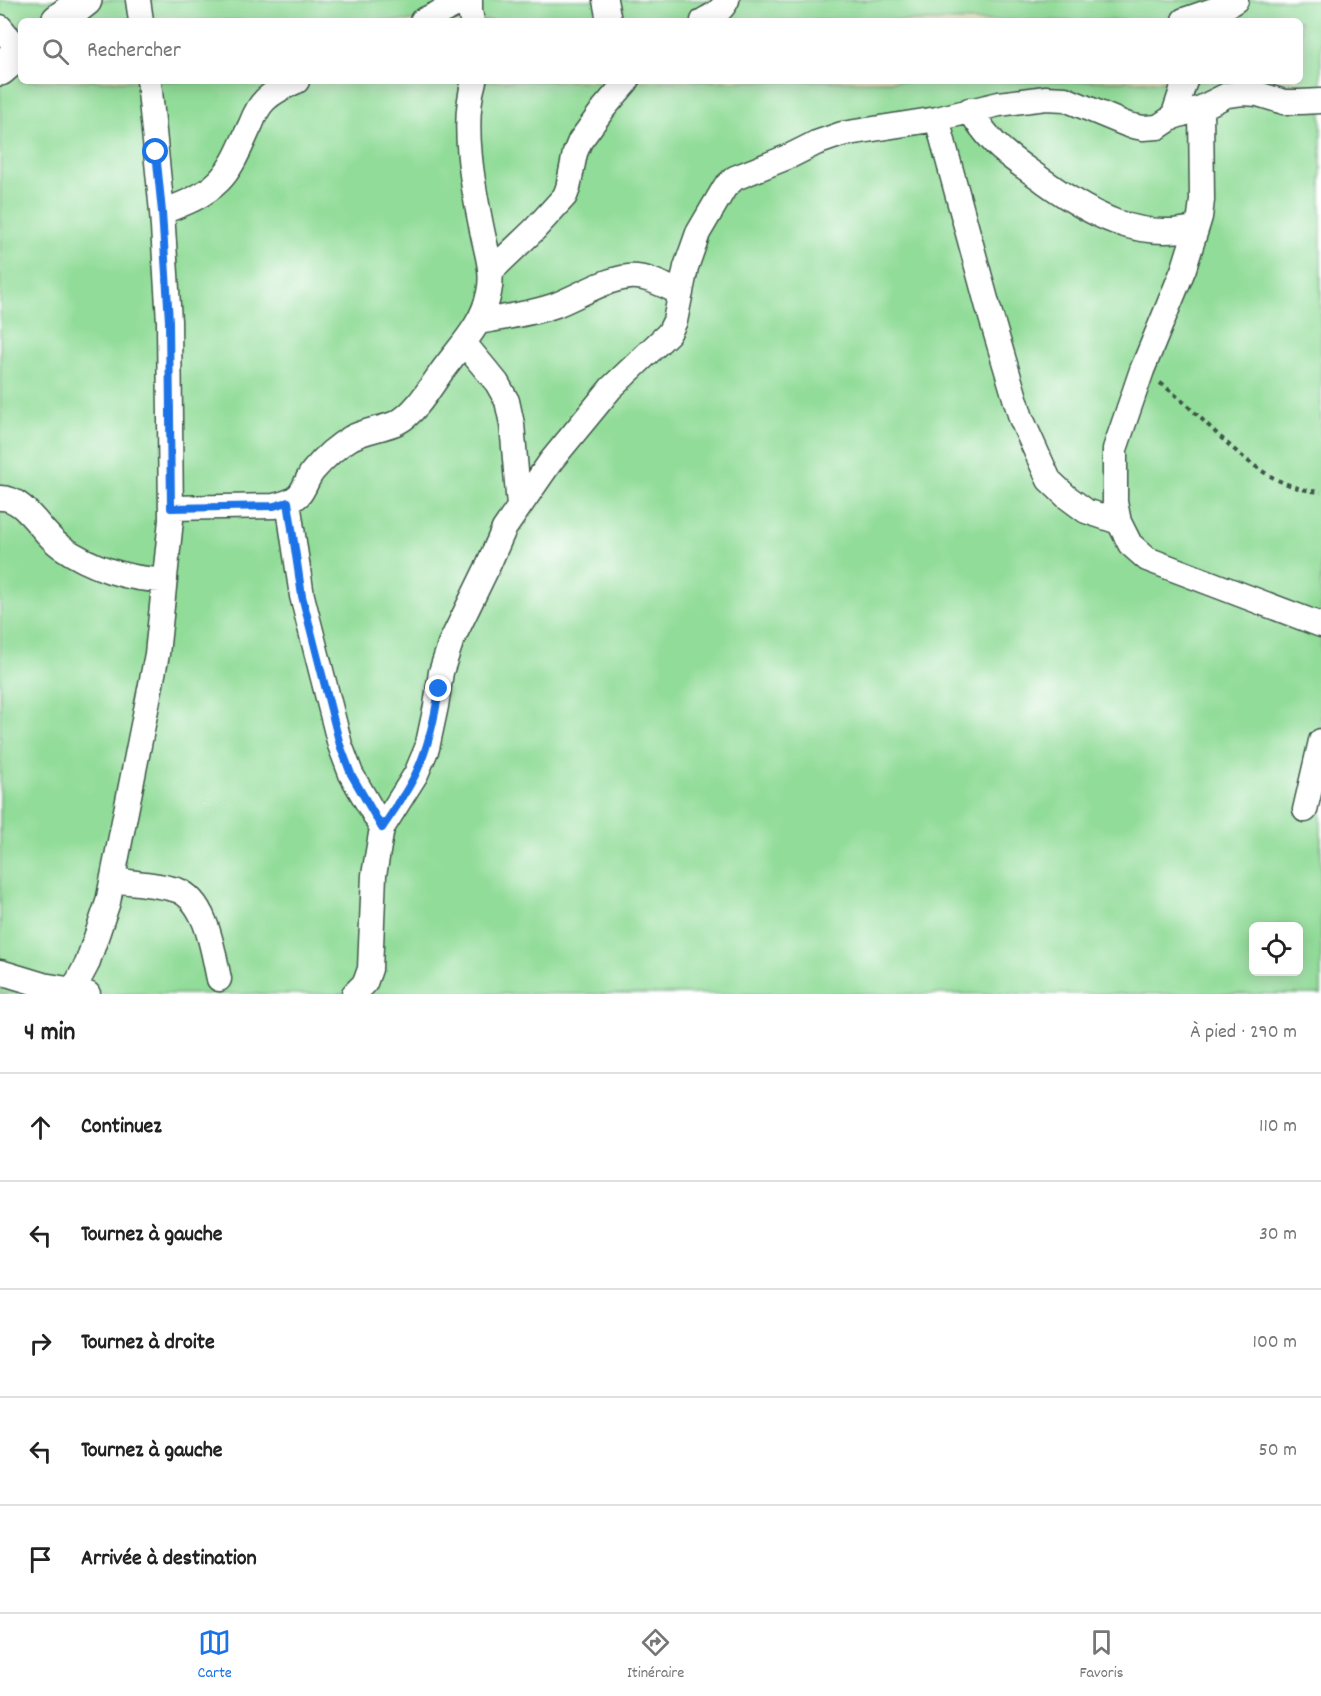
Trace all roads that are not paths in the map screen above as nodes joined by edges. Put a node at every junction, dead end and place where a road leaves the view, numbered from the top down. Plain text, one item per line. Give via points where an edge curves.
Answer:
1 (85, 0) edge
2 (138, 0) edge
3 (468, 0) edge
4 (605, 0) edge
5 (727, 0) edge
6 (1236, 0) edge
7 (1182, 14) edge
8 (62, 18) edge
9 (141, 18) edge
10 (429, 18) edge
11 (471, 18) edge
12 (608, 18) edge
13 (708, 18) edge
14 (149, 84) edge
15 (291, 84) edge
16 (473, 84) edge
17 (622, 84) edge
18 (1184, 84) edge
19 (1321, 100) edge
20 (1200, 108) junction
21 (969, 110) junction
22 (1173, 117) junction
23 (937, 118) junction
24 (162, 212) junction
25 (1197, 227) junction
26 (492, 271) junction
27 (681, 293) junction
28 (479, 322) junction
29 (465, 343) junction
30 (0, 498) edge
31 (288, 502) junction
32 (519, 506) junction
33 (171, 508) junction
34 (1119, 522) junction
35 (165, 580) junction
36 (1321, 626) edge
37 (1321, 741) edge
38 (1305, 810) dead end
39 (382, 828) junction
40 (113, 880) junction
41 (0, 972) edge
42 (219, 979) dead end
43 (78, 993) edge
44 (354, 994) edge

1 - 8 street
2 - 9 street
3 - 10 street
3 - 11 street
4 - 12 street
5 - 13 street via 724,7
6 - 7 street
14 - 24 street
15 - 24 street via 263,101 222,178 198,198
16 - 26 street via 469,133 482,230
17 - 26 street via 580,141 565,196
18 - 22 street
19 - 20 street via 1284,102 1243,93 1227,95
20 - 22 street
20 - 25 street via 1202,200
21 - 22 street via 1046,98 1065,99 1143,128 1158,127
21 - 23 street
21 - 25 street via 1000,148 1095,214 1122,225 1154,230 1180,232
23 - 27 street via 842,134 735,178 716,200 698,233
23 - 34 street via 1021,418 1049,480 1086,511
24 - 33 street via 169,321
25 - 34 street via 1115,449
26 - 28 street
27 - 28 street via 643,278 629,277 555,305
27 - 32 street via 669,333 611,388
28 - 29 street
29 - 31 street via 410,413 397,422 348,440 324,458 299,495
29 - 32 street via 507,401
30 - 35 street via 15,500 60,546 106,570 131,578
31 - 33 street via 274,506
31 - 39 street via 302,596 340,745 351,774
32 - 39 street via 504,529 451,642 441,672 427,748 416,774
33 - 35 street
34 - 36 street via 1130,544 1147,559
35 - 40 street via 157,654
37 - 38 street
39 - 44 street via 374,875 370,969
40 - 42 street via 179,891 192,900 211,940
40 - 43 street
41 - 43 street

